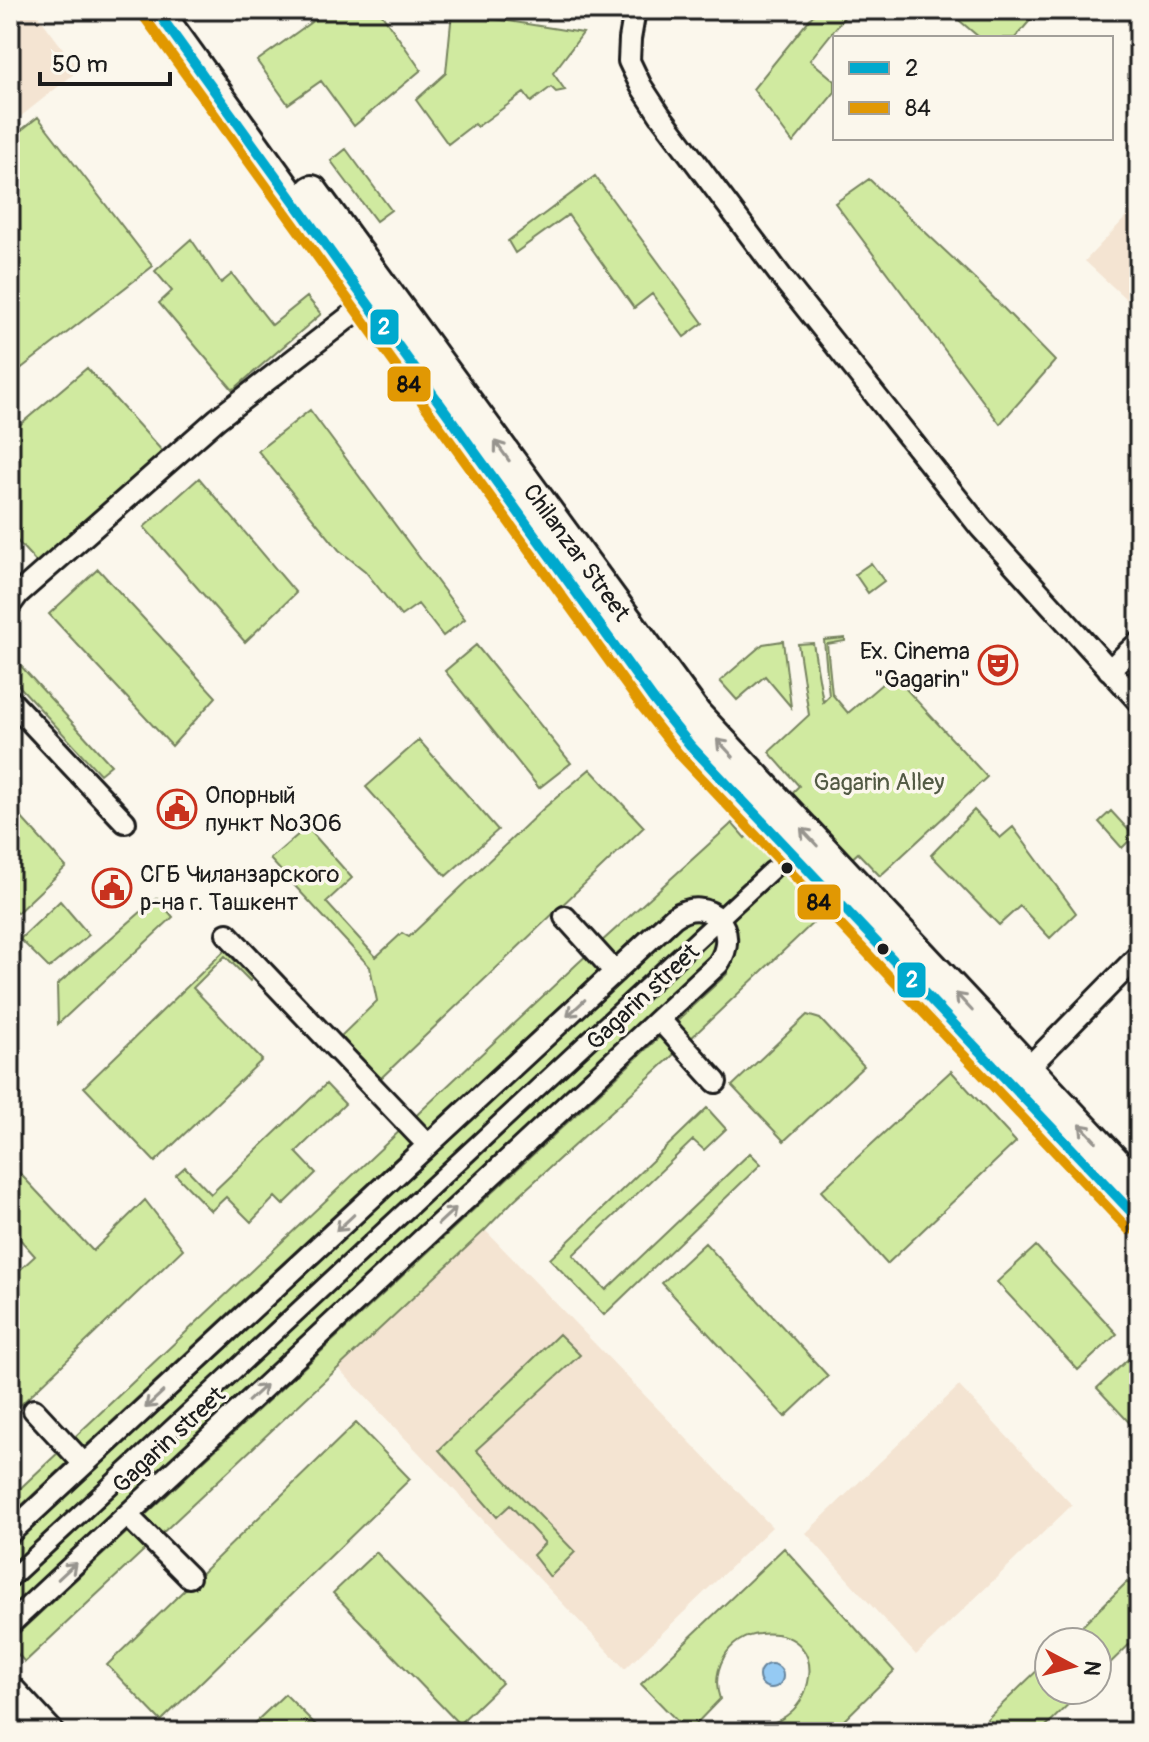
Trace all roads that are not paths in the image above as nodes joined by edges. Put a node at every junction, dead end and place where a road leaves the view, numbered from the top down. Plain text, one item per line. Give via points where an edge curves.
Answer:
1 (156, 10) edge
2 (180, 10) edge
3 (635, 10) edge
4 (376, 296) junction
5 (10, 605) edge
6 (1139, 642) edge
7 (1109, 670) junction
8 (10, 700) edge
9 (1139, 702) edge
10 (125, 822) dead end
11 (772, 870) dead end
12 (565, 917) dead end
13 (719, 919) junction
14 (227, 934) dead end
15 (1139, 955) edge
16 (615, 972) junction
17 (659, 1019) junction
18 (1020, 1076) junction
19 (716, 1082) dead end
20 (428, 1145) junction
21 (1139, 1188) edge
22 (1139, 1220) edge
23 (34, 1410) dead end
24 (84, 1464) junction
25 (127, 1515) junction
26 (10, 1533) edge
27 (189, 1577) dead end
28 (10, 1579) edge
29 (10, 1624) edge
30 (10, 1692) edge
31 (10, 1719) edge
32 (22, 1732) edge
33 (47, 1732) edge

1 - 4 main road
2 - 4 main road, Chilanzar Street
3 - 7 street via 629,61 660,115 980,527
4 - 5 street via 217,419
4 - 18 main road, Chilanzar Street via 696,715
6 - 7 street
7 - 9 street
8 - 10 street
11 - 13 street
12 - 16 street
13 - 16 street, Gagarin street via 698,909 680,913
13 - 17 street, Gagarin street via 727,935 722,958
13 - 28 street
14 - 20 street
15 - 18 street
16 -> 20 street, Gagarin street
17 - 19 street
25 -> 17 street, Gagarin street
21 -> 18 main road, Chilanzar Street
18 - 22 main road, Chilanzar Street
20 -> 24 street, Gagarin street
23 - 24 street
24 - 26 street, Gagarin street
25 - 27 street
29 -> 25 street, Gagarin street
30 - 33 main road
31 - 32 main road

